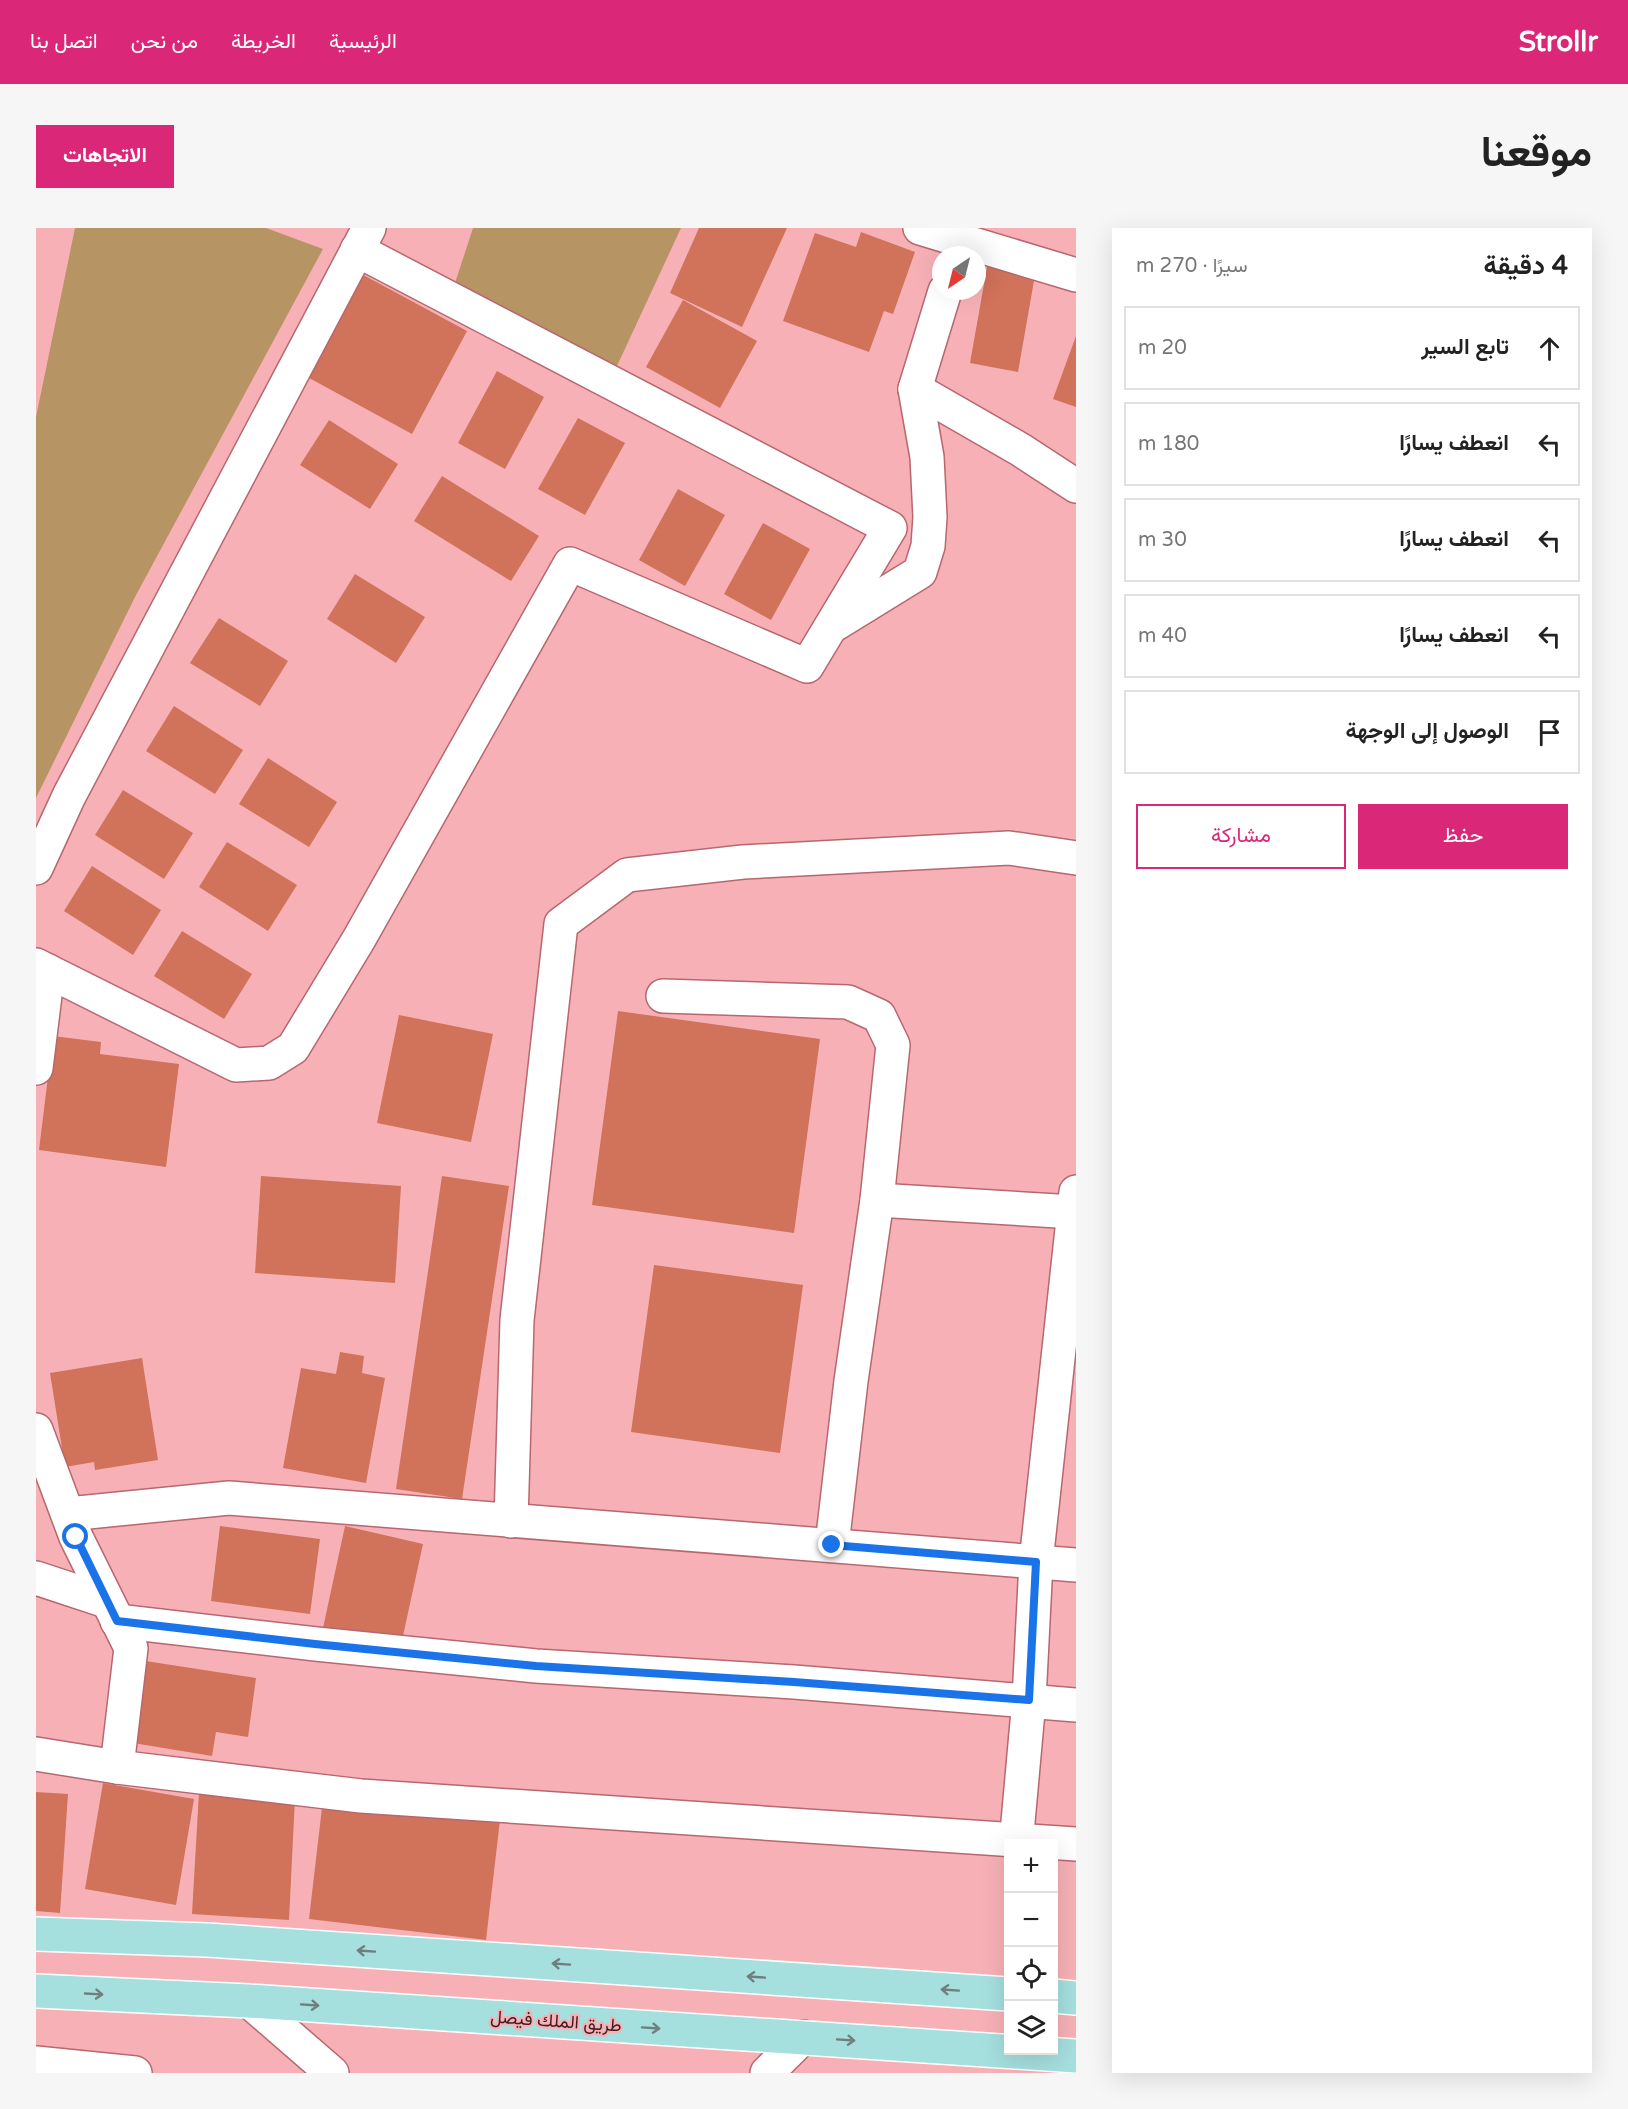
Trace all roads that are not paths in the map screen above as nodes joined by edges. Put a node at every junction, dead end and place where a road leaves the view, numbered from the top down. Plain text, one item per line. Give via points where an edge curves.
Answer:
1 (920, 228) edge
2 (366, 234) edge
3 (954, 246) edge
4 (986, 254) edge
5 (1076, 275) edge
6 (942, 300) edge
7 (915, 389) junction
8 (1076, 486) edge
9 (830, 627) junction
10 (1076, 858) edge
11 (36, 868) edge
12 (42, 968) edge
13 (663, 996) dead end
14 (36, 1068) edge
15 (877, 1200) junction
16 (1075, 1202) edge
17 (1071, 1284) edge
18 (36, 1430) edge
19 (68, 1514) junction
20 (512, 1521) junction
21 (832, 1545) junction
22 (1036, 1562) junction
23 (1076, 1565) edge
24 (36, 1578) edge
25 (111, 1611) junction
26 (1029, 1700) junction
27 (1076, 1705) edge
28 (36, 1754) edge
29 (117, 1767) junction
30 (1016, 1839) edge
31 (1004, 1840) edge
32 (1058, 1843) edge
33 (1076, 1844) edge
34 (36, 1934) edge
35 (36, 1991) edge
36 (1004, 1994) edge
37 (1058, 1996) edge
38 (1076, 1998) edge
39 (249, 2001) junction
40 (803, 2037) junction
41 (1076, 2056) edge
42 (36, 2063) edge
43 (135, 2073) edge
44 (332, 2073) edge
45 (767, 2073) edge

1 - 3 street
2 - 9 street via 890,528
2 - 11 street via 69,796
4 - 5 street
6 - 7 street
7 - 8 street
7 - 9 street via 927,458 930,517 928,546 920,572
9 - 12 street via 807,666 570,564 359,939 293,1048 269,1063 237,1065
10 - 20 street via 1009,849 743,862 627,875 561,924 517,1320
12 - 14 street
13 - 15 street via 848,1002 879,1016 893,1045
15 - 16 street
15 - 21 street
16 - 17 street
17 - 22 street
18 - 19 street
19 - 20 street via 230,1498
19 - 25 street
20 - 21 street
21 - 22 street
22 - 23 street
22 - 26 street
24 - 25 street
25 - 26 street via 315,1644 536,1666
25 - 29 street via 131,1648
26 - 27 street
26 - 30 street
28 - 29 street
29 - 31 street via 361,1796
32 - 33 street
36 -> 34 main road via 207,1940
35 -> 39 main road, طريق الملك فيصل
37 - 38 main road
39 -> 40 main road, طريق الملك فيصل
39 - 44 street
40 -> 41 main road, طريق الملك فيصل
40 - 45 street
42 - 43 street

